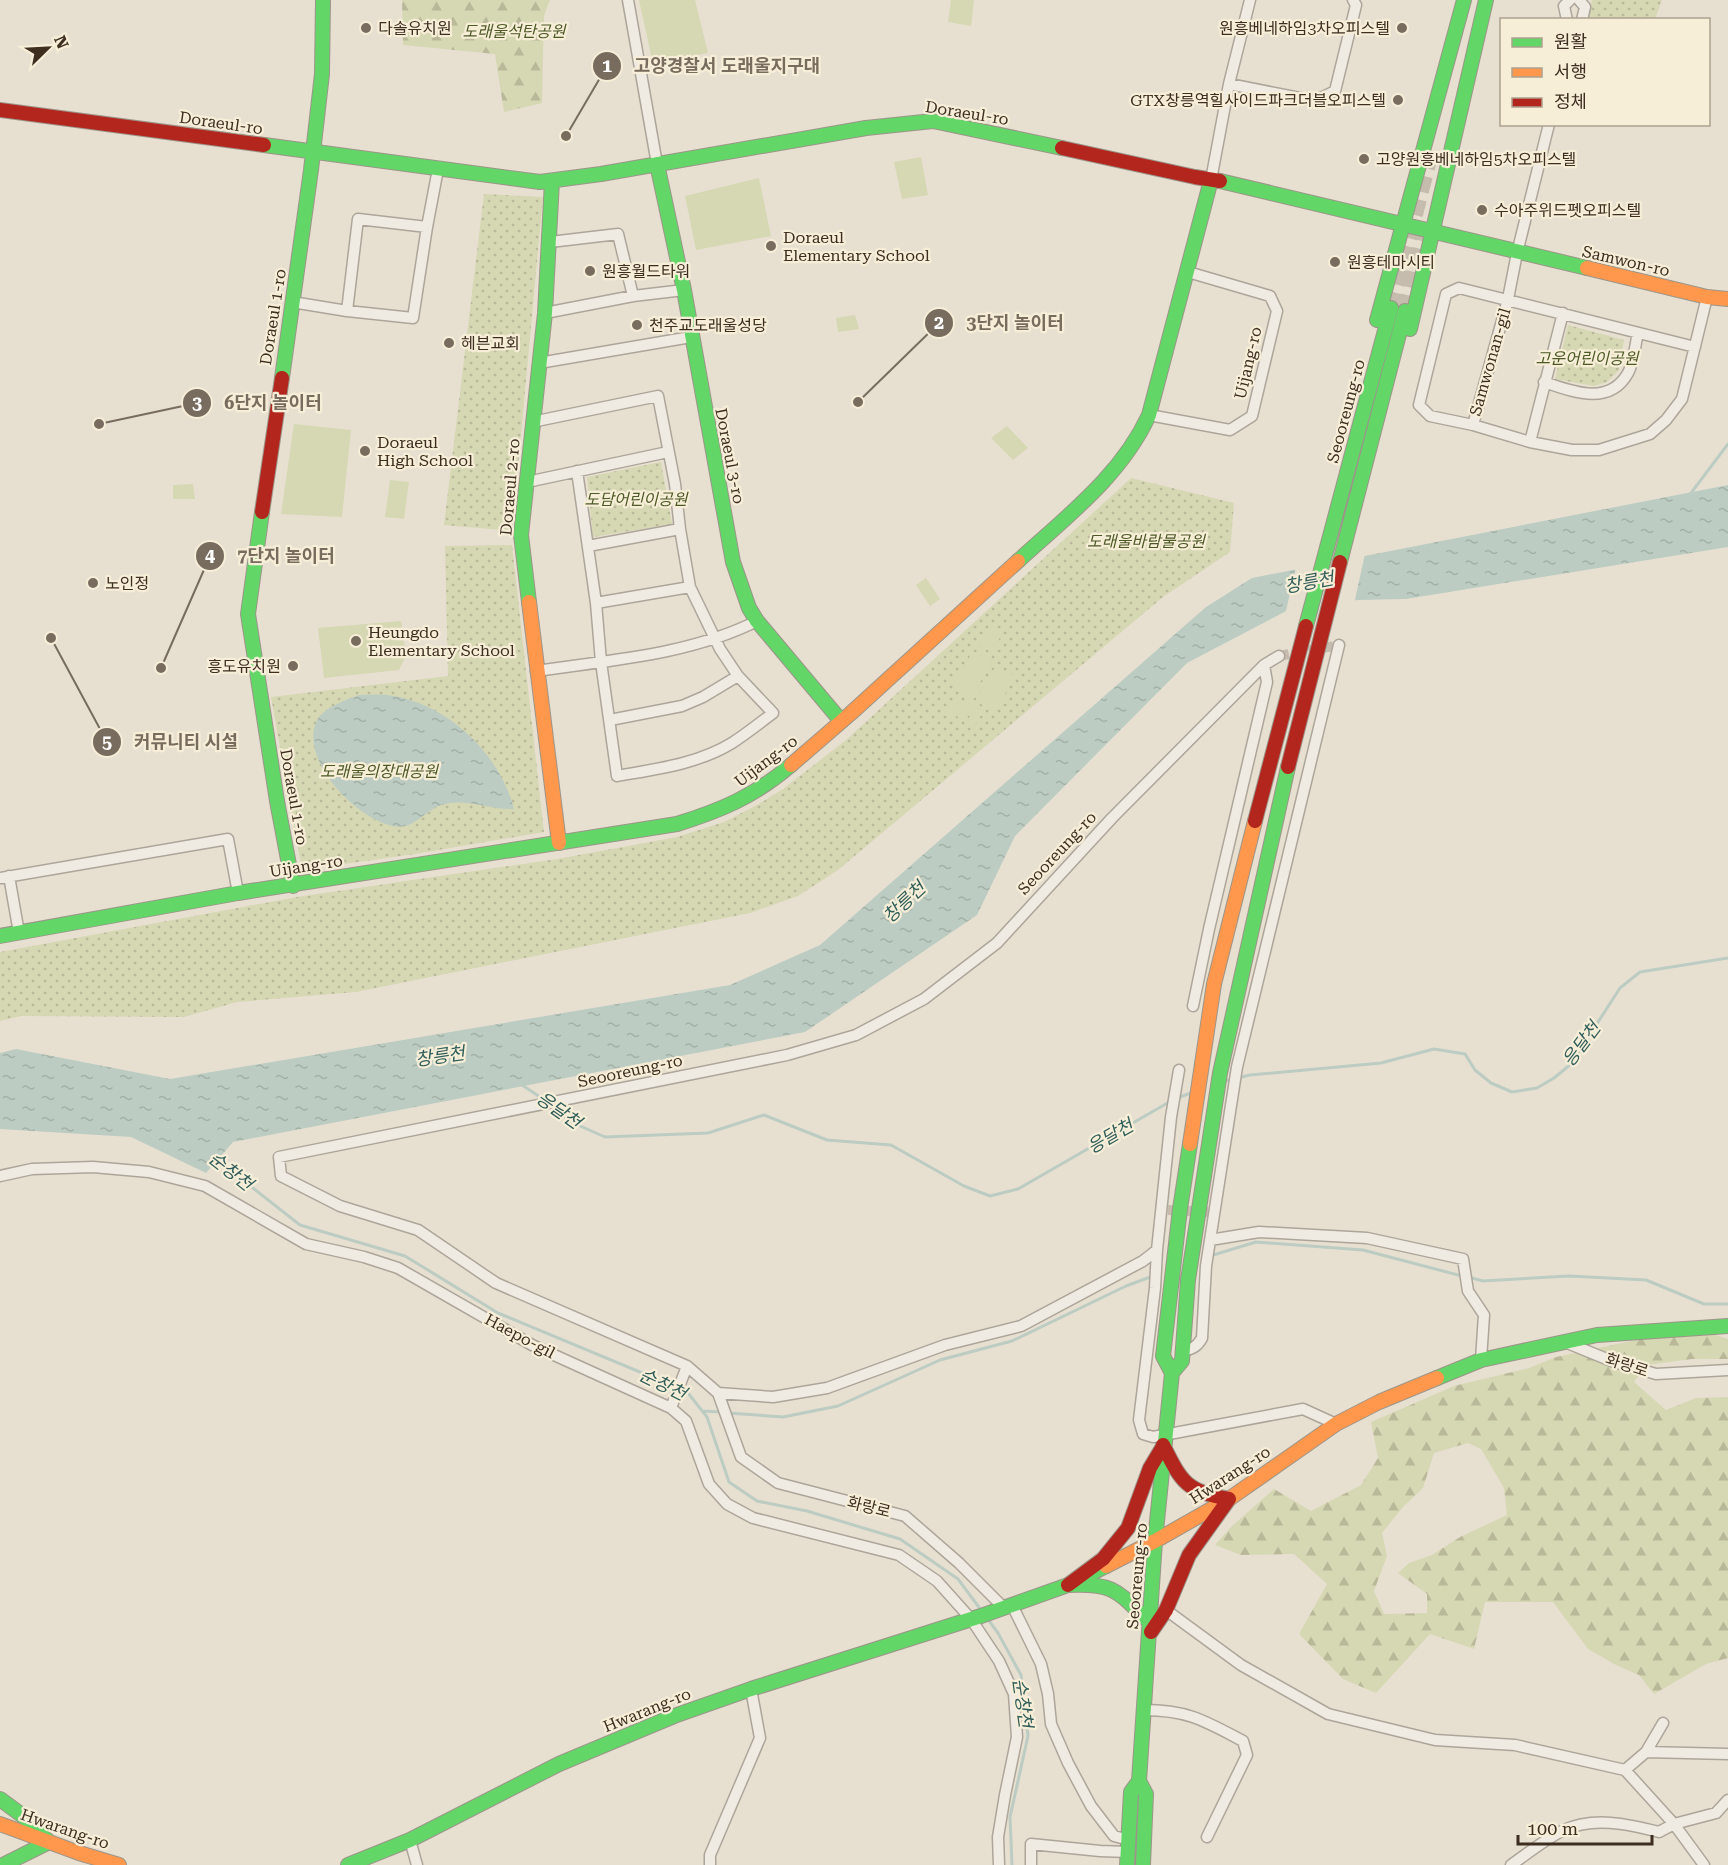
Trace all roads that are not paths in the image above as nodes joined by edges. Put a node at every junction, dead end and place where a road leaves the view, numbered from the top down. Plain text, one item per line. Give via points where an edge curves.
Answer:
1 (323, 0) edge
2 (628, 0) edge
3 (1250, 0) edge
4 (1353, 0) edge
5 (1464, 0) edge
6 (1486, 0) edge
7 (1570, 0) edge
8 (1579, 0) edge
9 (1566, 18) edge
10 (1582, 18) edge
11 (1230, 84) junction
12 (0, 110) edge
13 (1549, 126) edge
14 (312, 152) junction
15 (657, 164) junction
16 (438, 169) junction
17 (1211, 180) junction
18 (552, 181) junction
19 (1410, 225) junction
20 (427, 227) junction
21 (1432, 231) junction
22 (550, 242) junction
23 (1517, 253) junction
24 (1188, 272) junction
25 (684, 290) junction
26 (633, 296) junction
27 (1707, 297) junction
28 (1508, 299) junction
29 (1728, 299) edge
30 (292, 302) junction
31 (1391, 308) tunnel mouth
32 (347, 311) junction
33 (1405, 311) tunnel mouth
34 (545, 313) junction
35 (1563, 314) junction
36 (1638, 333) junction
37 (691, 337) junction
38 (1695, 347) junction
39 (539, 363) junction
40 (1544, 382) junction
41 (1149, 415) junction
42 (532, 422) junction
43 (1473, 425) junction
44 (1530, 442) junction
45 (668, 452) junction
46 (577, 471) junction
47 (527, 482) junction
48 (1351, 520) junction
49 (1333, 521) junction
50 (680, 529) junction
51 (588, 546) junction
52 (690, 587) junction
53 (596, 603) junction
54 (756, 621) junction
55 (715, 638) junction
56 (1339, 645) dead end
57 (1279, 656) tunnel mouth
58 (601, 662) junction
59 (1264, 665) junction
60 (536, 670) junction
61 (738, 676) junction
62 (610, 720) junction
63 (841, 721) junction
64 (559, 843) junction
65 (5, 877) edge
66 (293, 886) junction
67 (238, 893) junction
68 (19, 933) junction
69 (0, 936) edge
70 (1193, 1006) dead end
71 (1179, 1070) dead end
72 (0, 1176) edge
73 (1210, 1243) junction
74 (1156, 1250) junction
75 (1728, 1326) edge
76 (1565, 1342) junction
77 (1183, 1351) junction
78 (1481, 1360) junction
79 (685, 1370) junction
80 (1728, 1370) edge
81 (1172, 1373) junction
82 (720, 1395) junction
83 (672, 1404) junction
84 (1336, 1424) junction
85 (1164, 1440) junction
86 (1229, 1499) junction
87 (1155, 1541) junction
88 (1068, 1585) junction
89 (1166, 1610) junction
90 (992, 1612) junction
91 (1149, 1629) junction
92 (751, 1689) junction
93 (1144, 1710) junction
94 (1664, 1723) dead end
95 (1646, 1752) junction
96 (1728, 1754) edge
97 (1625, 1770) junction
98 (1139, 1781) junction
99 (0, 1799) edge
100 (1728, 1800) edge
101 (0, 1824) edge
102 (1674, 1824) junction
103 (1207, 1837) dead end
104 (410, 1840) junction
105 (49, 1842) junction
106 (1128, 1852) edge
107 (3, 1865) edge
108 (119, 1865) edge
109 (348, 1865) edge
110 (417, 1865) edge
111 (710, 1865) edge
112 (999, 1865) edge
113 (1030, 1865) edge
114 (1143, 1865) edge
115 (1511, 1865) edge
116 (1704, 1865) edge

1 - 14 main road, Doraeul 1-ro via 322,74
2 - 15 street
3 - 11 street, Uijang-ro
4 - 11 street via 1356,5 1335,91 1315,101
5 - 19 main road
6 - 21 main road
7 - 9 street via 1564,6
8 - 10 street via 1585,7
11 - 17 street, Uijang-ro
12 - 14 main road, Doraeul-ro
13 - 23 street
14 - 16 main road, Doraeul-ro
14 - 30 main road, Doraeul 1-ro
15 - 17 main road, Doraeul-ro via 866,128 933,121
15 - 18 main road, Doraeul-ro
15 - 25 main road, Doraeul 3-ro
16 - 18 main road, Doraeul-ro
16 - 20 street
17 - 19 main road, Doraeul-ro
17 - 24 main road, Uijang-ro
18 - 22 main road, Doraeul 2-ro
19 - 21 main road, Samwon-ro
19 - 49 main road via 1347,428 1332,497
20 - 32 street via 413,318
20 - 32 street via 358,219
21 - 23 main road, Samwon-ro
21 - 48 main road via 1366,503
22 - 26 street via 618,234
22 - 34 main road, Doraeul 2-ro
23 - 27 main road, Samwon-ro
23 - 28 street, Samwonan-gil
24 - 41 main road, Uijang-ro
24 - 41 street, Uijang-ro via 1270,296 1277,311 1252,416 1230,430
25 - 26 street
25 - 37 main road, Doraeul 3-ro
26 - 34 street
27 - 29 main road, Samwon-ro
27 - 38 street, Samwonan-gil
28 - 35 street, Samwonan-gil
28 - 43 street, Samwonan-gil
28 - 43 street, Samwonan-gil via 1459,288 1446,294 1419,405 1430,416
30 - 32 street
30 - 66 main road, Doraeul 1-ro via 248,614
31 - 49 main road, Seooreung-ro
33 - 48 main road, Seooreung-ro
34 - 39 main road, Doraeul 2-ro
35 - 36 street, Samwonan-gil
35 - 40 street
36 - 38 street, Samwonan-gil
36 - 40 street via 1629,372 1610,389 1581,395
37 - 39 street
37 - 54 main road, Doraeul 3-ro via 733,562
38 - 44 street, Samwonan-gil via 1682,399 1650,434 1599,450 1572,450
39 - 42 main road, Doraeul 2-ro
40 - 44 street
41 - 63 main road, Uijang-ro via 1126,457 1104,482
42 - 45 street via 658,396
42 - 47 main road, Doraeul 2-ro
43 - 44 street, Samwonan-gil
45 - 46 street
45 - 50 street
46 - 47 street
46 - 51 street
47 - 60 main road, Doraeul 2-ro via 521,535
48 - 77 main road, Seooreung-ro via 1278,808 1221,1073 1188,1280
49 - 81 main road, Seooreung-ro via 1214,984 1163,1356
50 - 51 street
50 - 52 street
51 - 53 street
52 - 53 street
52 - 55 street
53 - 58 street
54 - 55 street
54 - 63 main road, Doraeul 3-ro
55 - 58 street
55 - 61 street
56 - 73 street via 1236,1073 1211,1212
57 - 59 street, Seooreung-ro
58 - 60 street
58 - 62 street
59 - 70 street via 1267,682
59 - 79 street, Seooreung-ro via 1112,818 997,943 924,999 855,1035 787,1056 279,1157 281,1176 340,1206 418,1230 496,1283
60 - 64 main road, Doraeul 2-ro
61 - 62 street via 682,706
61 - 62 street via 773,713 731,744 691,760 617,776
63 - 64 main road, Uijang-ro via 775,779 721,810 677,824
64 - 66 main road, Uijang-ro
65 - 67 street via 228,839
65 - 68 street
66 - 67 main road, Uijang-ro
67 - 68 main road, Uijang-ro
68 - 69 main road, Uijang-ro
71 - 74 street
72 - 83 street, Haepo-gil via 32,1169 93,1167 149,1172 205,1186 306,1244 398,1268 532,1345
73 - 77 street via 1202,1338 1193,1348
73 - 78 street via 1259,1232 1367,1238 1463,1259 1468,1291 1484,1315
74 - 82 street via 1143,1261 1021,1326 945,1345 826,1388 773,1397
74 - 85 street via 1139,1420 1143,1434
75 - 76 main road, Hwarang-ro via 1597,1335
76 - 78 main road, Hwarang-ro
76 - 80 street, 화랑로 via 1656,1374
77 - 81 main road, Seooreung-ro via 1182,1361
78 - 84 main road, Hwarang-ro
79 - 82 street, Seooreung-ro
79 - 83 street
81 - 85 main road, Seooreung-ro
82 - 90 street, 화랑로 via 741,1457 778,1484 905,1516 959,1563
83 - 90 street, Haepo-gil via 686,1422 709,1484 728,1504 753,1518 899,1555
84 - 85 street via 1303,1409
84 - 86 main road, Hwarang-ro
85 - 86 main road via 1183,1482 1200,1493
85 - 87 main road, Seooreung-ro
85 - 88 main road via 1128,1528 1102,1559
86 - 87 main road, Hwarang-ro
86 - 89 main road via 1189,1555
87 - 88 main road, Hwarang-ro
87 - 91 main road, Seooreung-ro
88 - 90 main road, Hwarang-ro
88 - 91 main road via 1112,1587 1126,1596
89 - 91 main road
89 - 97 street via 1241,1665 1329,1714 1435,1740 1515,1744
90 - 92 main road, Hwarang-ro
90 - 106 street via 1041,1664 1051,1724 1068,1763 1091,1806
90 - 112 street via 999,1661 1014,1694 1017,1737 998,1837
91 - 93 main road, Seooreung-ro
92 - 104 main road, Hwarang-ro via 674,1716 560,1764
92 - 111 street via 760,1738 710,1855
93 - 98 main road, Seooreung-ro
93 - 103 street via 1167,1710 1197,1717 1243,1741 1247,1755
94 - 95 street
95 - 96 street
95 - 97 street
97 - 102 street
98 - 106 main road, Seooreung-ro via 1131,1792
98 - 114 main road, Seooreung-ro via 1146,1794
99 - 105 main road
100 - 102 street via 1716,1813
101 - 105 main road, Hwarang-ro
102 - 115 street via 1659,1832 1598,1822 1563,1830
102 - 116 street
104 - 109 main road, Hwarang-ro
104 - 110 street
105 - 107 main road
105 - 108 main road, Hwarang-ro
106 - 113 street via 1031,1844

